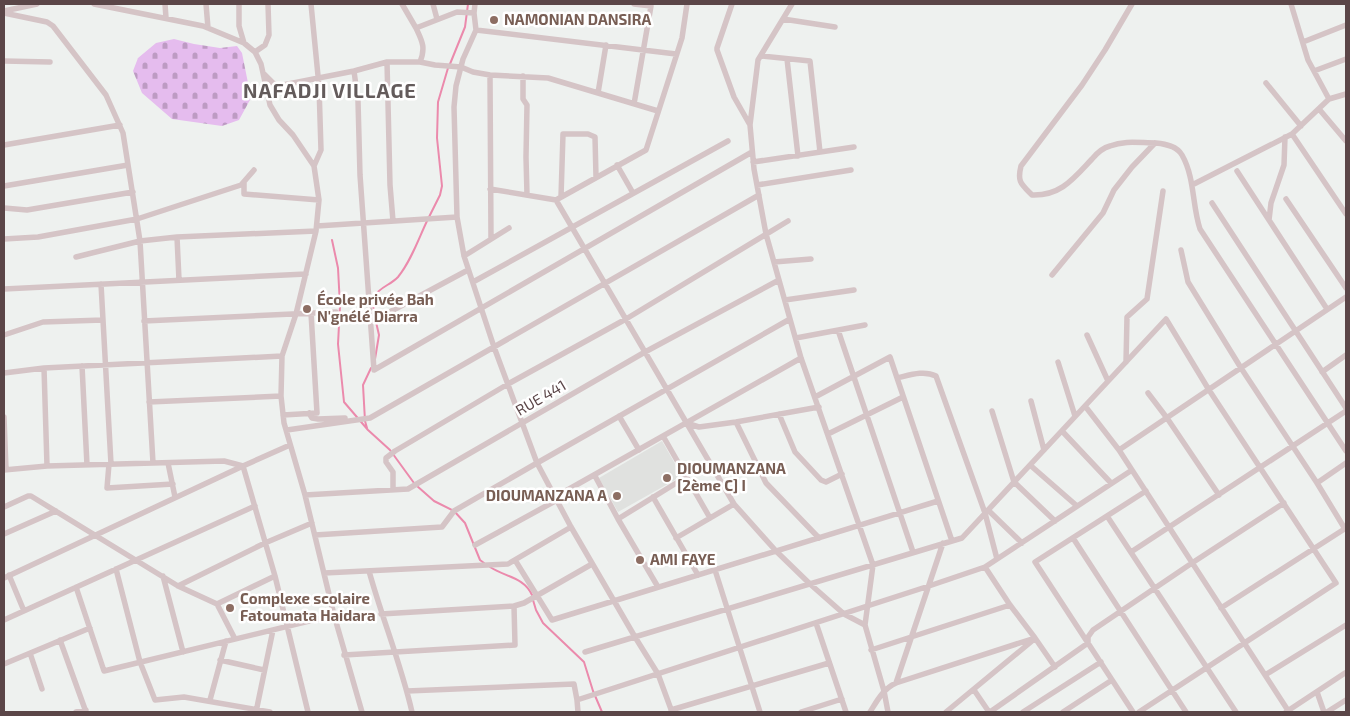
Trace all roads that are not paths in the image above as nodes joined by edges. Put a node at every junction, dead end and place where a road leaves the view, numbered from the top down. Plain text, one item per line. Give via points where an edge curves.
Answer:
1 (37, 4) edge
2 (94, 4) edge
3 (165, 4) edge
4 (206, 4) edge
5 (239, 4) edge
6 (268, 4) edge
7 (311, 4) edge
8 (402, 4) edge
9 (433, 4) edge
10 (475, 4) edge
11 (634, 4) edge
12 (686, 4) edge
13 (732, 4) edge
14 (792, 4) edge
15 (1132, 4) edge
16 (1291, 4) edge
17 (100, 5) edge
18 (4, 12) edge
19 (474, 13) junction
20 (166, 18) junction
21 (438, 19) junction
22 (783, 19) junction
23 (1346, 26) edge
24 (835, 27) dead end
25 (208, 28) junction
26 (416, 28) junction
27 (476, 30) junction
28 (1303, 42) junction
29 (244, 43) junction
30 (606, 46) junction
31 (643, 50) junction
32 (255, 52) junction
33 (676, 54) junction
34 (761, 56) junction
35 (787, 59) junction
36 (1346, 59) edge
37 (4, 61) edge
38 (50, 62) dead end
39 (387, 62) junction
40 (420, 62) junction
41 (461, 68) junction
42 (354, 71) junction
43 (1314, 71) junction
44 (263, 72) junction
45 (490, 75) junction
46 (523, 76) junction
47 (318, 77) junction
48 (1266, 84) dead end
49 (598, 93) junction
50 (1346, 94) edge
51 (1329, 99) junction
52 (634, 104) junction
53 (1319, 109) junction
54 (658, 111) junction
55 (120, 125) junction
56 (750, 125) junction
57 (1301, 126) junction
58 (1292, 134) junction
59 (1285, 137) junction
60 (728, 141) dead end
61 (1346, 141) edge
62 (1155, 143) junction
63 (4, 145) edge
64 (854, 147) dead end
65 (752, 152) junction
66 (820, 152) junction
67 (798, 156) junction
68 (753, 162) junction
69 (128, 165) junction
70 (314, 166) junction
71 (617, 166) junction
72 (254, 170) dead end
73 (851, 170) dead end
74 (1237, 171) dead end
75 (596, 177) junction
76 (244, 182) junction
77 (757, 185) junction
78 (1192, 185) junction
79 (4, 186) edge
80 (490, 189) junction
81 (1163, 191) dead end
82 (133, 192) junction
83 (633, 193) junction
84 (527, 195) junction
85 (759, 195) junction
86 (559, 198) junction
87 (1286, 199) dead end
88 (318, 200) junction
89 (1212, 202) dead end
90 (4, 208) edge
91 (1346, 214) edge
92 (457, 218) junction
93 (137, 219) junction
94 (1269, 220) junction
95 (393, 221) junction
96 (788, 221) dead end
97 (363, 223) junction
98 (572, 227) junction
99 (510, 228) dead end
100 (316, 229) junction
101 (766, 234) junction
102 (177, 237) junction
103 (4, 239) edge
104 (491, 239) junction
105 (140, 240) junction
106 (585, 249) junction
107 (1181, 250) dead end
108 (464, 256) junction
109 (76, 257) dead end
110 (811, 259) dead end
111 (774, 262) junction
112 (468, 270) junction
113 (306, 274) junction
114 (1052, 274) dead end
115 (179, 280) junction
116 (779, 280) junction
117 (142, 282) junction
118 (473, 282) junction
119 (101, 284) junction
120 (606, 284) junction
121 (1346, 288) edge
122 (4, 289) edge
123 (854, 290) dead end
124 (1346, 297) edge
125 (785, 300) junction
126 (481, 308) junction
127 (1327, 309) junction
128 (336, 312) dead end
129 (296, 314) junction
130 (311, 314) junction
131 (626, 319) junction
132 (790, 319) junction
133 (103, 320) junction
134 (144, 321) junction
135 (371, 322) junction
136 (865, 325) dead end
137 (838, 330) junction
138 (1296, 331) junction
139 (4, 335) edge
140 (1087, 335) dead end
141 (796, 338) junction
142 (1275, 345) junction
143 (494, 347) junction
144 (645, 352) junction
145 (282, 356) junction
146 (1346, 356) edge
147 (801, 358) junction
148 (1058, 362) dead end
149 (1126, 362) junction
150 (147, 363) junction
151 (106, 365) junction
152 (82, 366) junction
153 (44, 368) junction
154 (1241, 368) junction
155 (1322, 372) junction
156 (4, 373) edge
157 (854, 377) junction
158 (897, 378) junction
159 (1108, 381) junction
160 (508, 384) junction
161 (667, 389) junction
162 (1209, 390) junction
163 (1148, 393) dead end
164 (282, 396) junction
165 (816, 397) junction
166 (904, 397) junction
167 (1031, 401) dead end
168 (149, 402) junction
169 (1085, 406) junction
170 (819, 408) junction
171 (1346, 410) edge
172 (992, 411) dead end
173 (308, 413) junction
174 (779, 414) junction
175 (283, 415) junction
176 (866, 415) junction
177 (619, 416) junction
178 (1075, 416) junction
179 (4, 417) edge
180 (345, 418) dead end
181 (1166, 418) junction
182 (736, 422) junction
183 (686, 423) junction
184 (1328, 423) junction
185 (522, 424) junction
186 (287, 430) junction
187 (1062, 431) junction
188 (828, 434) junction
189 (663, 436) junction
190 (290, 445) junction
191 (1293, 446) junction
192 (639, 450) junction
193 (1044, 450) junction
194 (1119, 450) junction
195 (1346, 451) edge
196 (168, 462) junction
197 (152, 463) junction
198 (537, 463) junction
199 (1346, 463) edge
200 (110, 464) junction
201 (86, 465) junction
202 (1030, 465) junction
203 (47, 466) junction
204 (243, 466) junction
205 (1260, 467) junction
206 (5, 470) edge
207 (1132, 470) junction
208 (842, 474) junction
209 (595, 476) junction
210 (686, 477) junction
211 (1014, 482) junction
212 (1111, 483) junction
213 (1317, 483) junction
214 (172, 484) junction
215 (393, 490) junction
216 (1146, 491) junction
217 (305, 495) junction
218 (1218, 495) junction
219 (175, 497) junction
220 (653, 497) junction
221 (556, 499) junction
222 (938, 501) junction
223 (1284, 503) junction
224 (734, 504) junction
225 (255, 506) junction
226 (1077, 506) junction
227 (4, 507) edge
228 (56, 511) junction
229 (986, 512) junction
230 (900, 513) junction
231 (1107, 516) junction
232 (710, 518) junction
233 (618, 519) junction
234 (1055, 521) junction
235 (312, 523) junction
236 (860, 526) junction
237 (571, 527) junction
238 (1169, 527) junction
239 (1346, 528) edge
240 (4, 534) edge
241 (95, 535) junction
242 (314, 535) junction
243 (676, 538) junction
244 (819, 538) junction
245 (1073, 538) junction
246 (952, 541) junction
247 (265, 543) junction
248 (943, 543) junction
249 (1022, 543) junction
250 (475, 545) dead end
251 (1314, 549) junction
252 (776, 551) junction
253 (913, 552) junction
254 (1131, 552) junction
255 (997, 559) junction
256 (136, 560) junction
257 (516, 560) junction
258 (1192, 563) junction
259 (592, 564) junction
260 (873, 565) junction
261 (985, 567) junction
262 (116, 569) junction
263 (369, 570) junction
264 (715, 570) junction
265 (324, 573) junction
266 (698, 575) junction
267 (163, 576) junction
268 (275, 576) junction
269 (6, 577) edge
270 (810, 584) junction
271 (178, 586) junction
272 (929, 586) junction
273 (76, 587) junction
274 (658, 587) junction
275 (1154, 588) junction
276 (537, 596) junction
277 (614, 601) junction
278 (217, 604) junction
279 (1010, 605) junction
280 (514, 606) junction
281 (867, 606) junction
282 (1221, 608) junction
283 (728, 609) junction
284 (24, 611) junction
285 (1120, 611) junction
286 (381, 614) junction
287 (844, 614) junction
288 (334, 615) junction
289 (4, 620) edge
290 (816, 623) junction
291 (865, 625) junction
292 (1346, 625) edge
293 (288, 626) junction
294 (90, 628) junction
295 (273, 630) junction
296 (635, 637) junction
297 (912, 637) junction
298 (1035, 638) junction
299 (235, 639) junction
300 (60, 640) junction
301 (226, 641) junction
302 (1088, 643) junction
303 (1244, 643) junction
304 (740, 648) junction
305 (871, 650) junction
306 (183, 652) junction
307 (395, 652) junction
308 (585, 652) dead end
309 (30, 653) junction
310 (344, 654) junction
311 (220, 660) junction
312 (140, 662) junction
313 (1100, 662) junction
314 (829, 663) junction
315 (4, 664) edge
316 (1055, 667) junction
317 (1207, 668) junction
318 (264, 670) junction
319 (1345, 673) edge
320 (658, 674) junction
321 (1265, 676) junction
322 (1112, 680) junction
323 (896, 683) junction
324 (752, 686) junction
325 (42, 689) dead end
326 (974, 690) junction
327 (1172, 690) junction
328 (884, 691) junction
329 (407, 692) junction
330 (1317, 692) junction
331 (842, 699) junction
332 (210, 700) junction
333 (578, 700) junction
334 (1346, 700) edge
335 (86, 711) edge
336 (256, 711) edge
337 (671, 711) edge
338 (76, 712) edge
339 (270, 712) edge
340 (308, 712) edge
341 (362, 712) edge
342 (412, 712) edge
343 (578, 712) edge
344 (760, 712) edge
345 (801, 712) edge
346 (846, 712) edge
347 (870, 712) edge
348 (888, 712) edge
349 (946, 712) edge
350 (989, 712) edge
351 (1023, 712) edge
352 (1063, 712) edge
353 (1133, 712) edge
354 (1139, 712) edge
355 (1186, 712) edge
356 (1236, 712) edge
357 (1288, 712) edge
358 (1325, 712) edge

1 - 18 street
2 - 17 street
3 - 20 street
4 - 25 street
5 - 29 street via 239,26
6 - 32 street via 269,35 265,45
7 - 47 street
8 - 26 street
9 - 21 street
10 - 19 street
11 - 31 street via 651,6
12 - 33 street via 682,38
13 - 56 street via 717,50 734,97
14 - 22 street
15 - 62 street via 1082,85 1021,166 1019,176 1023,186 1032,194 1042,195 1058,191 1100,151 1110,146 1125,142
16 - 28 street
17 - 20 street
18 - 55 street via 53,26 106,95
19 - 21 street via 458,12
19 - 27 street
20 - 25 street
21 - 26 street
22 - 24 street
22 - 34 street
23 - 28 street
25 - 29 street
26 - 40 street via 424,53
27 - 30 street
27 - 41 street
28 - 43 street
29 - 32 street
30 - 31 street
30 - 49 street
31 - 33 street
31 - 52 street
32 - 44 street
33 - 54 street
34 - 35 street
34 - 56 street
35 - 66 street via 810,61
35 - 67 street
36 - 43 street
37 - 38 street
39 - 40 street
39 - 42 street
39 - 95 street
40 - 41 street
41 - 45 street
41 - 92 street via 454,106
42 - 47 street
42 - 97 street
43 - 51 street
44 - 47 street via 278,86
44 - 70 street via 270,106
45 - 46 street
45 - 80 street
46 - 49 street via 548,78
46 - 84 street via 523,99 528,105
47 - 70 street via 321,150
48 - 57 street
49 - 52 street
50 - 51 street
51 - 53 street
52 - 54 street
53 - 57 street
53 - 61 street
54 - 71 street via 646,150
55 - 63 street
55 - 69 street
56 - 65 street
57 - 58 street
58 - 59 street
58 - 91 street
59 - 78 street
59 - 94 street via 1284,165 1271,203
60 - 83 street
62 - 78 street via 1173,146 1180,152
62 - 114 street via 1132,167 1114,190 1103,213
64 - 66 street
65 - 68 street
65 - 106 street
66 - 67 street
67 - 68 street
68 - 77 street
69 - 79 street
69 - 82 street
70 - 88 street
71 - 75 street
71 - 83 street
72 - 76 street
73 - 77 street
74 - 94 street
75 - 86 street
75 - 86 street via 595,137 563,134
76 - 88 street via 244,194
76 - 93 street
77 - 85 street
78 - 142 street via 1200,229
80 - 84 street
80 - 104 street
81 - 149 street via 1147,299 1128,317
82 - 90 street via 27,210
82 - 93 street
83 - 98 street
84 - 86 street
85 - 101 street
85 - 120 street
86 - 98 street
87 - 121 street
88 - 100 street
89 - 138 street
92 - 95 street
92 - 108 street
93 - 103 street via 38,237
93 - 105 street
94 - 127 street
95 - 97 street
96 - 101 street
97 - 100 street
97 - 135 street
98 - 106 street
98 - 118 street
99 - 104 street
100 - 102 street
100 - 113 street
101 - 111 street
101 - 131 street
102 - 105 street
102 - 115 street
104 - 108 street
105 - 109 street
105 - 117 street
106 - 120 street
106 - 126 street
107 - 154 street via 1188,282
108 - 112 street
110 - 111 street
111 - 116 street
112 - 118 street
112 - 135 street
113 - 115 street
113 - 129 street
115 - 117 street
116 - 125 street
116 - 144 street, RUE 441
117 - 119 street
117 - 134 street
118 - 126 street
119 - 122 street
119 - 133 street
120 - 131 street
120 - 143 street
123 - 125 street
124 - 127 street
125 - 132 street
126 - 135 street via 374,370
126 - 143 street
127 - 138 street
128 - 130 street
129 - 130 street
129 - 134 street
129 - 145 street
130 - 173 street via 317,413
131 - 144 street
131 - 160 street
132 - 141 street
132 - 161 street
133 - 139 street via 43,322
133 - 151 street
134 - 150 street
136 - 137 street
137 - 141 street
137 - 157 street
138 - 142 street
138 - 155 street
140 - 159 street
141 - 147 street
142 - 154 street
142 - 184 street
143 - 160 street
143 - 186 street via 370,418
144 - 161 street
144 - 185 street, RUE 441
145 - 150 street
145 - 164 street
146 - 155 street
147 - 165 street
147 - 183 street
148 - 178 street
149 - 159 street
149 - 162 street via 1166,319
150 - 151 street
150 - 168 street
151 - 152 street
151 - 200 street
152 - 153 street
152 - 201 street
153 - 156 street
153 - 203 street
154 - 162 street
154 - 191 street
155 - 171 street
157 - 158 street via 890,357
157 - 165 street
157 - 176 street
158 - 166 street
158 - 229 street via 922,373 936,376
159 - 169 street
160 - 185 street
160 - 215 street via 386,458 393,472
161 - 177 street
161 - 183 street
162 - 181 street
162 - 205 street
163 - 181 street
164 - 168 street
164 - 175 street
165 - 170 street
166 - 176 street
166 - 222 street
167 - 193 street
168 - 197 street
169 - 178 street
169 - 194 street
170 - 174 street
170 - 188 street
171 - 184 street
172 - 211 street
173 - 175 street
173 - 180 street via 318,419
174 - 182 street
174 - 208 street via 796,452 821,480 826,482
175 - 186 street
176 - 188 street
176 - 230 street
177 - 192 street
177 - 198 street
178 - 187 street
179 - 206 street
181 - 194 street
181 - 218 street
182 - 183 street via 699,427
182 - 244 street via 766,483
183 - 189 street
183 - 224 street
184 - 191 street
184 - 195 street
185 - 198 street
185 - 215 street, RUE 441 via 408,489
186 - 190 street
187 - 193 street
187 - 212 street
188 - 208 street
189 - 192 street
189 - 210 street
190 - 204 street
190 - 217 street
191 - 205 street
191 - 213 street
192 - 209 street
193 - 202 street
194 - 207 street
196 - 197 street
196 - 204 street via 224,461
196 - 214 street
197 - 200 street
198 - 221 street
198 - 242 street via 454,512 442,527
199 - 213 street
200 - 201 street
200 - 214 street via 107,488
201 - 203 street
202 - 211 street
202 - 226 street
203 - 206 street
204 - 219 street
204 - 225 street
205 - 218 street
205 - 223 street
207 - 212 street
207 - 216 street
208 - 236 street
209 - 221 street
209 - 233 street
210 - 220 street
210 - 232 street
211 - 229 street
211 - 234 street
212 - 226 street
213 - 239 street
214 - 219 street
215 - 217 street, RUE 441
216 - 231 street
216 - 238 street
217 - 235 street
218 - 238 street
219 - 241 street
220 - 233 street
220 - 243 street
221 - 237 street
221 - 250 street
222 - 230 street
222 - 246 street
223 - 251 street
223 - 258 street
224 - 232 street
224 - 252 street
225 - 247 street
225 - 256 street
226 - 234 street
227 - 228 street via 31,496
228 - 240 street
228 - 241 street
229 - 246 street via 962,538
229 - 249 street
229 - 255 street
230 - 236 street
230 - 253 street
231 - 245 street
231 - 254 street
232 - 243 street
233 - 274 street
234 - 249 street
235 - 242 street
235 - 247 street
236 - 244 street
236 - 260 street
237 - 257 street
237 - 259 street
238 - 254 street
238 - 258 street
239 - 251 street
241 - 256 street
241 - 269 street
242 - 265 street
243 - 266 street
244 - 252 street
245 - 285 street
245 - 302 street via 1035,562
246 - 248 street
247 - 268 street
247 - 271 street
248 - 253 street
248 - 272 street
249 - 255 street
251 - 282 street
251 - 303 street via 1336,583
252 - 264 street
252 - 270 street
253 - 260 street
254 - 275 street
255 - 261 street
256 - 262 street
256 - 267 street
257 - 263 street via 508,564
257 - 276 street
258 - 275 street
258 - 282 street
259 - 276 street
259 - 277 street
260 - 270 street
260 - 281 street
261 - 272 street
261 - 279 street
262 - 273 street
262 - 312 street
263 - 265 street
263 - 286 street
264 - 266 street
264 - 283 street
265 - 288 street
266 - 274 street
267 - 271 street
267 - 306 street
268 - 278 street
268 - 293 street
269 - 284 street
270 - 283 street
270 - 287 street
271 - 278 street
272 - 281 street
272 - 297 street
273 - 284 street
273 - 294 street
274 - 277 street
275 - 285 street
275 - 317 street
276 - 277 street via 552,620
276 - 280 street
277 - 296 street
278 - 299 street
279 - 297 street
279 - 298 street
280 - 286 street
280 - 307 street via 515,645
281 - 287 street
281 - 291 street
282 - 303 street
283 - 296 street
283 - 304 street
284 - 289 street
285 - 302 street via 1089,633
285 - 327 street
286 - 307 street
287 - 290 street
287 - 291 street
288 - 293 street
288 - 310 street
290 - 304 street
290 - 314 street
291 - 305 street
292 - 321 street
293 - 295 street
293 - 340 street
294 - 300 street
294 - 312 street via 104,670
295 - 299 street
295 - 318 street
296 - 308 street
296 - 320 street
297 - 305 street
297 - 323 street
298 - 316 street
298 - 323 street
298 - 326 street
299 - 301 street
300 - 309 street
300 - 335 street
301 - 306 street
301 - 311 street
302 - 313 street
302 - 316 street
303 - 317 street
303 - 321 street
304 - 320 street
304 - 324 street
305 - 328 street
306 - 312 street
307 - 310 street
307 - 329 street
309 - 315 street
309 - 325 street
310 - 341 street
311 - 318 street
311 - 332 street
312 - 332 street via 155,700 184,697
313 - 322 street
313 - 351 street
314 - 324 street
314 - 331 street
316 - 350 street
317 - 327 street
317 - 356 street
318 - 336 street
319 - 330 street
320 - 333 street
320 - 337 street
321 - 357 street
322 - 352 street
322 - 353 street
323 - 328 street
324 - 337 street
324 - 344 street
326 - 349 street
326 - 350 street
327 - 354 street
327 - 355 street
328 - 347 street
328 - 348 street
329 - 333 street via 574,684
329 - 342 street
330 - 357 street
330 - 358 street
331 - 345 street
331 - 346 street
332 - 336 street
333 - 343 street
334 - 358 street
335 - 338 street
336 - 339 street

